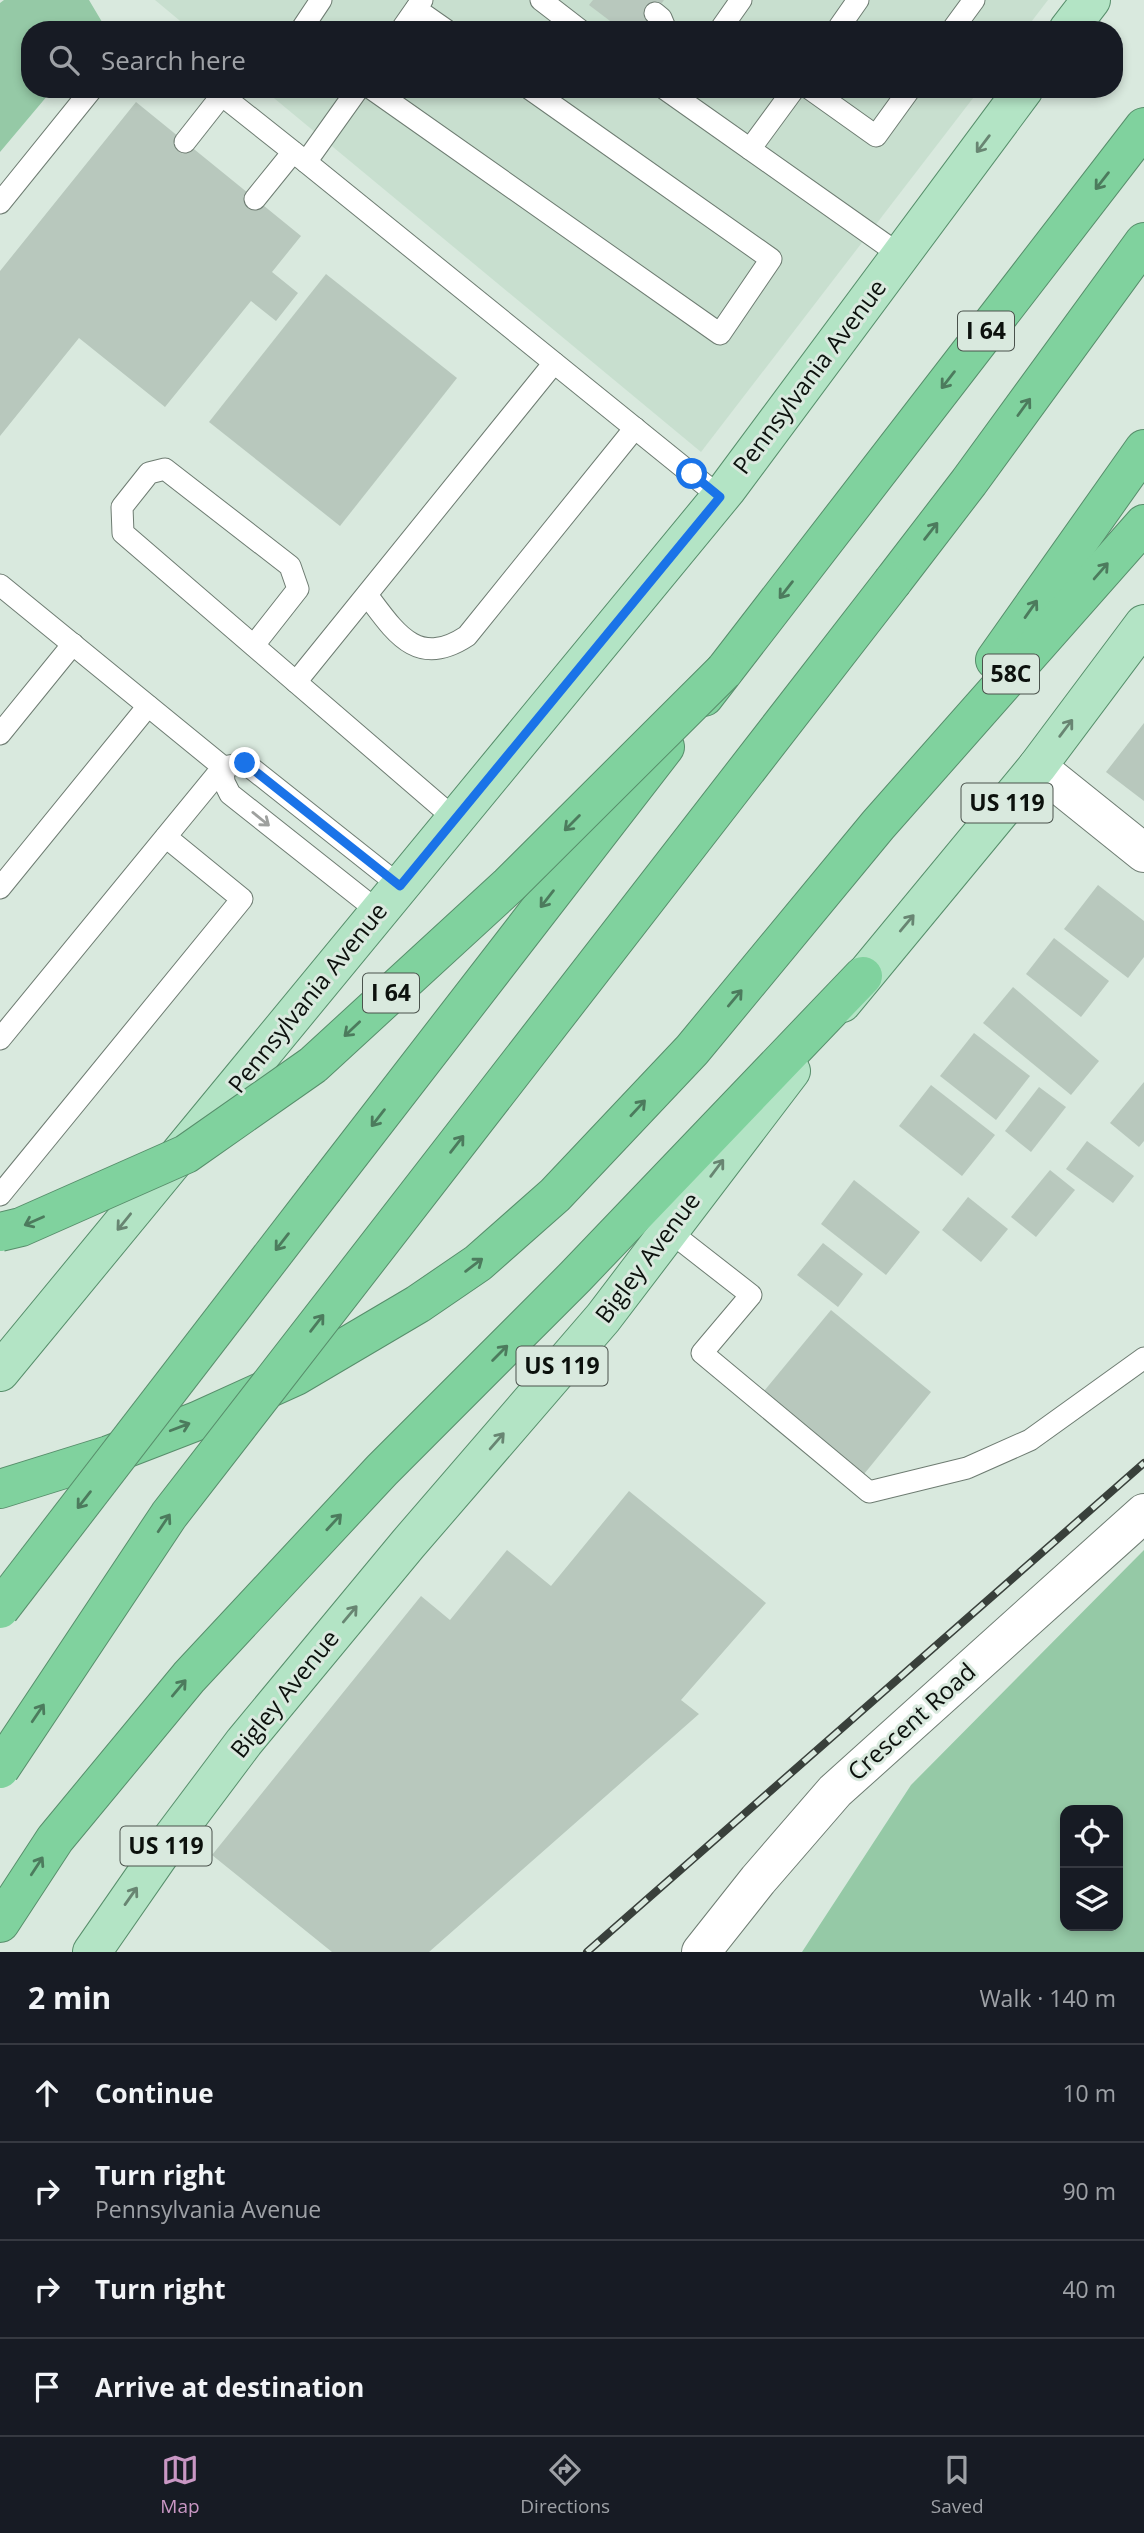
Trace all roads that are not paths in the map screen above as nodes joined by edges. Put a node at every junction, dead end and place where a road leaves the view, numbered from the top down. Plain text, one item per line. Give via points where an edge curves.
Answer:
1 (321, 0) edge
2 (541, 0) edge
3 (741, 0) edge
4 (858, 0) edge
5 (974, 0) edge
6 (1090, 0) edge
7 (419, 4) edge
8 (307, 21) edge
9 (407, 21) edge
10 (437, 21) edge
11 (567, 21) edge
12 (726, 21) edge
13 (843, 21) edge
14 (959, 21) edge
15 (1075, 21) edge
16 (85, 98) edge
17 (214, 98) edge
18 (225, 98) edge
19 (350, 98) edge
20 (385, 98) edge
21 (543, 98) edge
22 (678, 98) edge
23 (787, 98) edge
24 (823, 98) edge
25 (903, 98) edge
26 (1017, 98) edge
27 (1144, 127) edge
28 (185, 142) dead end
29 (750, 149) junction
30 (299, 157) junction
31 (255, 199) dead end
32 (0, 203) edge
33 (1144, 242) edge
34 (900, 255) junction
35 (554, 363) junction
36 (635, 428) junction
37 (1144, 449) edge
38 (720, 497) junction
39 (1144, 524) edge
40 (1, 587) edge
41 (367, 595) junction
42 (1144, 624) edge
43 (73, 644) junction
44 (254, 646) junction
45 (724, 671) junction
46 (296, 682) junction
47 (148, 706) junction
48 (0, 734) edge
49 (223, 767) junction
50 (1037, 767) junction
51 (455, 819) junction
52 (878, 825) junction
53 (166, 837) junction
54 (1144, 853) edge
55 (0, 888) edge
56 (389, 899) junction
57 (863, 976) junction
58 (0, 1039) edge
59 (0, 1195) edge
60 (669, 1231) junction
61 (0, 1232) edge
62 (1144, 1358) edge
63 (0, 1372) edge
64 (0, 1489) edge
65 (1144, 1513) edge
66 (0, 1609) edge
67 (0, 1769) edge
68 (0, 1923) edge
69 (93, 1952) edge
70 (701, 1952) edge

1 - 8 lane
2 - 11 lane
3 - 12 lane
4 - 13 lane
5 - 14 lane
6 - 15 main road
7 - 9 lane
7 - 10 lane
16 - 32 lane
17 - 28 lane
18 - 30 lane
19 - 30 lane
20 - 21 lane via 720,334 771,259
22 - 29 lane
23 - 29 lane
24 - 25 lane via 876,136
26 -> 34 main road, Pennsylvania Avenue
27 -> 45 highway, I 64
29 - 34 lane
30 - 31 lane
30 - 35 lane
67 -> 33 highway, bridge via 169,1515 969,482
34 - 38 main road, Pennsylvania Avenue
35 - 36 lane
35 - 41 lane
36 - 38 lane
36 - 41 lane via 467,636 451,646 429,649 409,644
52 -> 37 highway
38 - 51 main road, Pennsylvania Avenue
52 -> 39 highway, 58C
40 - 43 lane
41 - 46 lane
50 -> 42 main road, Bigley Avenue / US 119
43 - 47 lane
43 - 48 lane
44 - 44 lane via 123,533 122,507 149,473 165,470 290,566 298,589
44 - 46 lane
45 -> 61 highway, I 64, bridge via 509,885 313,1065 186,1154 21,1227
45 -> 66 highway, bridge
46 - 51 lane
47 - 49 lane
47 - 55 lane
49 - 53 lane
49 -> 56 lane via 230,794
49 - 56 lane via 245,763
50 - 54 street
57 -> 50 main road, Bigley Avenue / US 119
51 - 56 main road, Pennsylvania Avenue
64 -> 52 highway, bridge via 109,1455 296,1376 478,1263 555,1195 692,1050
53 - 58 lane
53 - 59 lane via 242,900
56 -> 63 main road, Pennsylvania Avenue
60 -> 57 main road, Bigley Avenue / US 119
68 -> 57 highway via 55,1839 189,1677 382,1470 575,1277
60 - 62 lane via 751,1295 702,1353 869,1492 967,1468 1030,1440
69 -> 60 main road, Bigley Avenue / US 119 via 244,1742 603,1318
65 - 70 street, Crescent Road via 835,1791

